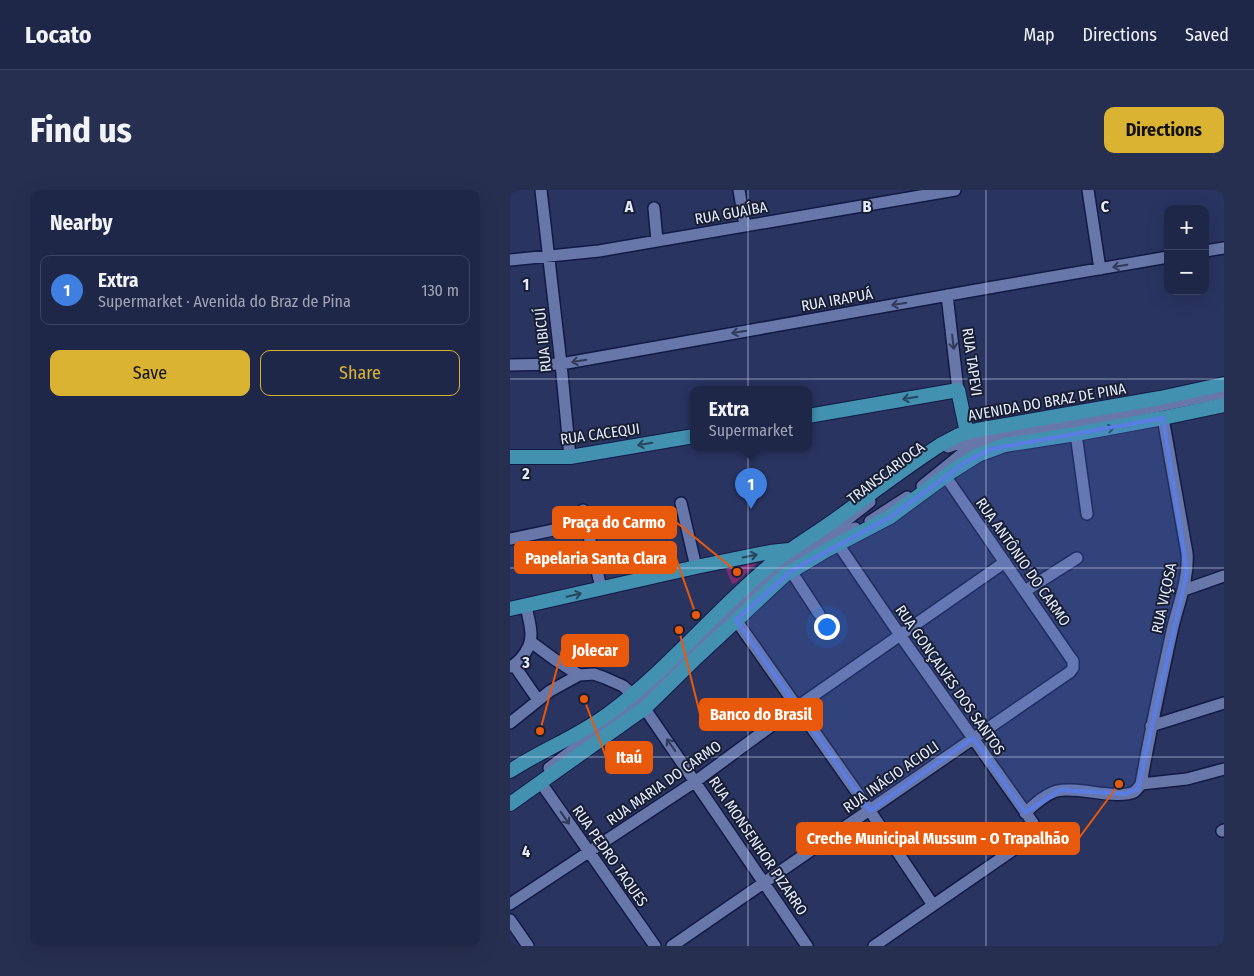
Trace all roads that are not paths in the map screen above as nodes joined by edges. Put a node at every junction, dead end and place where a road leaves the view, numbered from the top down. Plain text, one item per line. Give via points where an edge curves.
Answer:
1 (541, 190) edge
2 (739, 190) edge
3 (956, 190) edge
4 (1088, 190) edge
5 (654, 208) dead end
6 (745, 226) junction
7 (657, 241) junction
8 (1224, 248) edge
9 (1209, 250) edge
10 (549, 257) junction
11 (1164, 258) edge
12 (510, 260) edge
13 (1100, 269) junction
14 (948, 295) junction
15 (561, 364) junction
16 (510, 365) edge
17 (1224, 384) edge
18 (958, 390) junction
19 (1224, 394) edge
20 (1224, 404) edge
21 (812, 415) edge
22 (1163, 418) junction
23 (967, 433) junction
24 (1076, 434) junction
25 (690, 437) edge
26 (989, 438) junction
27 (510, 457) edge
28 (570, 457) junction
29 (946, 476) junction
30 (681, 503) dead end
31 (583, 510) dead end
32 (1087, 514) dead end
33 (587, 523) junction
34 (510, 539) edge
35 (833, 547) junction
36 (791, 550) junction
37 (808, 550) junction
38 (1078, 558) dead end
39 (1005, 562) junction
40 (696, 567) junction
41 (791, 571) junction
42 (1224, 576) edge
43 (602, 588) junction
44 (1184, 590) junction
45 (1025, 592) junction
46 (526, 606) junction
47 (510, 609) edge
48 (819, 614) dead end
49 (736, 620) junction
50 (900, 635) junction
51 (531, 642) junction
52 (1074, 665) joint
53 (512, 666) edge
54 (579, 675) junction
55 (538, 700) junction
56 (639, 701) junction
57 (1224, 703) edge
58 (797, 707) junction
59 (510, 723) edge
60 (1151, 726) junction
61 (973, 738) junction
62 (587, 740) junction
63 (1224, 770) edge
64 (510, 771) edge
65 (510, 776) edge
66 (696, 781) junction
67 (541, 783) junction
68 (1141, 784) junction
69 (510, 796) edge
70 (510, 804) edge
71 (870, 811) junction
72 (1025, 812) junction
73 (589, 853) junction
74 (764, 882) junction
75 (510, 904) edge
76 (933, 905) junction
77 (510, 920) edge
78 (528, 946) edge
79 (655, 946) edge
80 (672, 946) edge
81 (807, 946) edge
82 (874, 946) edge

1 - 10 street, RUA IBICUÍ
2 - 6 street
3 - 6 street, RUA GUAÍBA
4 - 13 street
5 - 7 street
6 - 7 street, RUA GUAÍBA
7 - 10 street, RUA GUAÍBA
8 - 9 street
10 - 12 street, RUA GUAÍBA
10 - 15 street, RUA IBICUÍ
11 -> 13 street, RUA IRAPUÁ
13 - 14 street, RUA IRAPUÁ
14 -> 15 street, RUA IRAPUÁ
14 -> 18 street, RUA TAPEVI
15 - 16 street, RUA IRAPUÁ
15 - 28 street, RUA IBICUÍ
17 - 23 main road, AVENIDA DO BRAZ DE PINA
18 -> 21 main road
18 - 23 main road, RUA TAPEVI
19 - 26 street, TRANSCARIOCA
20 - 22 main road, AVENIDA DO BRAZ DE PINA
24 -> 22 main road, AVENIDA DO BRAZ DE PINA
22 - 44 street, RUA VIÇOSA via 1186,553 1188,572
23 - 36 main road, AVENIDA DO BRAZ DE PINA via 940,445
24 - 29 main road, AVENIDA DO BRAZ DE PINA via 991,449
24 - 32 street
25 -> 28 main road, RUA CACEQUI
26 - 37 street, TRANSCARIOCA via 964,452 917,490 880,514
26 - 37 street, TRANSCARIOCA via 972,438 937,453
27 - 28 main road, RUA CACEQUI
29 - 35 main road, AVENIDA DO BRAZ DE PINA via 890,517
29 - 39 street, RUA ANTÔNIO DO CARMO
30 - 40 street
31 - 33 street
33 - 34 street
33 - 43 street
35 - 37 main road, AVENIDA DO BRAZ DE PINA
35 - 41 main road
35 - 50 street, RUA GONÇALVES DOS SANTOS
36 - 37 main road, AVENIDA DO BRAZ DE PINA
40 -> 36 main road, AVENIDA DO BRAZ DE PINA
36 - 56 main road via 760,573
37 - 56 street, TRANSCARIOCA via 776,571
38 - 45 street
39 - 45 street, RUA ANTÔNIO DO CARMO
39 - 50 street, RUA MARIA DO CARMO
40 - 43 main road, AVENIDA DO BRAZ DE PINA
41 - 48 street
41 - 49 main road
42 - 44 street
46 -> 43 main road, AVENIDA DO BRAZ DE PINA
44 - 60 street, RUA VIÇOSA via 1176,612
45 - 52 street, RUA ANTÔNIO DO CARMO
46 - 47 main road, AVENIDA DO BRAZ DE PINA
46 - 51 street
49 - 56 main road
49 - 58 street
50 - 58 street, RUA MARIA DO CARMO
50 - 61 street, RUA GONÇALVES DOS SANTOS
51 - 53 street via 521,659
51 - 54 street, RUA MONSENHOR PIZARRO
52 - 61 street, RUA INÁCIO ACIOLI via 1070,672
53 - 55 street
54 - 55 street
54 - 56 street, RUA MONSENHOR PIZARRO via 594,674 606,678 623,686
55 - 59 street
56 - 62 street, TRANSCARIOCA
56 - 64 main road via 539,752
66 -> 56 street, RUA MONSENHOR PIZARRO
56 - 67 main road
57 - 60 street
58 - 66 street, RUA MARIA DO CARMO
58 - 71 street
60 - 68 street, RUA VIÇOSA
61 - 71 street, RUA INÁCIO ACIOLI
61 - 72 street, RUA GONÇALVES DOS SANTOS
62 - 65 street, TRANSCARIOCA via 549,753
62 - 69 street, TRANSCARIOCA
63 - 68 street via 1188,779
66 - 73 street, RUA MARIA DO CARMO
66 - 74 street, RUA MONSENHOR PIZARRO
67 - 70 main road
67 -> 73 street, RUA PEDRO TAQUES
68 - 72 street via 1130,793 1056,791
71 - 74 street, RUA INÁCIO ACIOLI
71 - 76 street
72 - 76 street, RUA GONÇALVES DOS SANTOS via 1034,826 1034,833 1029,839
73 - 75 street, RUA MARIA DO CARMO
73 - 79 street, RUA PEDRO TAQUES
74 - 80 street, RUA INÁCIO ACIOLI
74 - 81 street, RUA MONSENHOR PIZARRO
76 - 82 street
77 - 78 street

